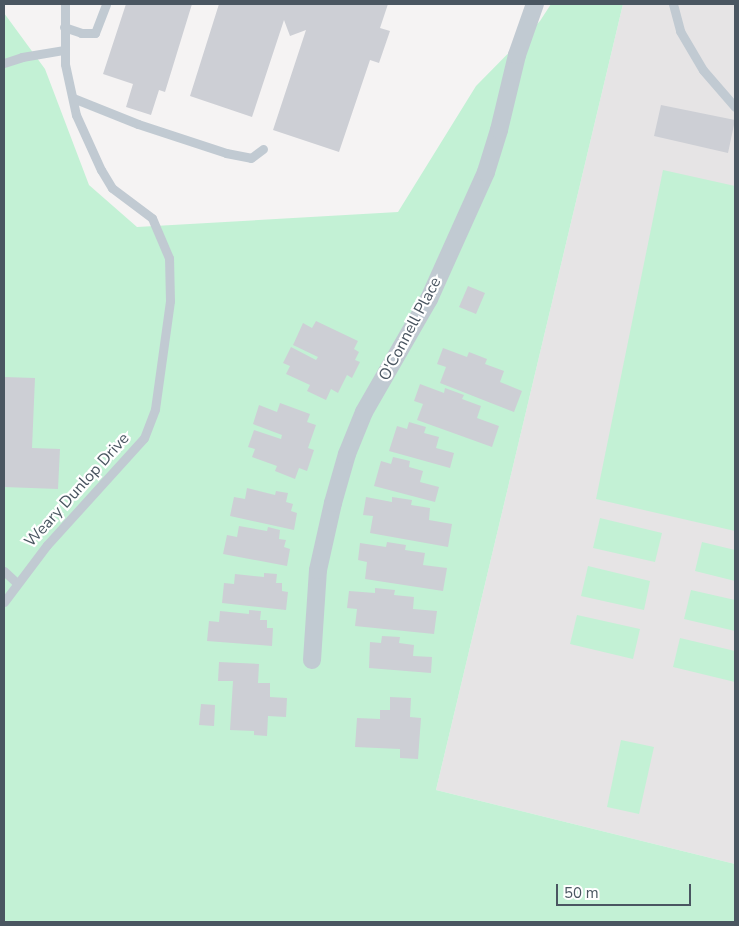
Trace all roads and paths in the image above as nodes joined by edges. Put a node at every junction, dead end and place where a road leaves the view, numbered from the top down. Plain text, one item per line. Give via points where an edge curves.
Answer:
1 (65, 4) edge
2 (106, 4) edge
3 (535, 4) edge
4 (673, 4) edge
5 (64, 27) junction
6 (64, 50) junction
7 (4, 63) edge
8 (73, 98) junction
9 (735, 107) edge
10 (263, 149) dead end
11 (4, 572) edge
12 (17, 583) junction
13 (4, 602) edge
14 (312, 660) dead end

1 - 5 lane, Weary Dunlop Drive
2 - 5 lane via 95,33 81,33
3 - 14 street, O'Connell Place via 476,197 428,298 364,412 347,454 318,570
4 - 9 lane via 680,31 703,70
5 - 6 lane, Weary Dunlop Drive
6 - 7 lane
6 - 8 lane, Weary Dunlop Drive
8 - 10 lane via 226,153 251,158
8 - 12 lane, Weary Dunlop Drive via 76,115 112,188 152,218 169,258 170,301 155,409 144,438 46,545
11 - 12 lane
12 - 13 lane, Weary Dunlop Drive

